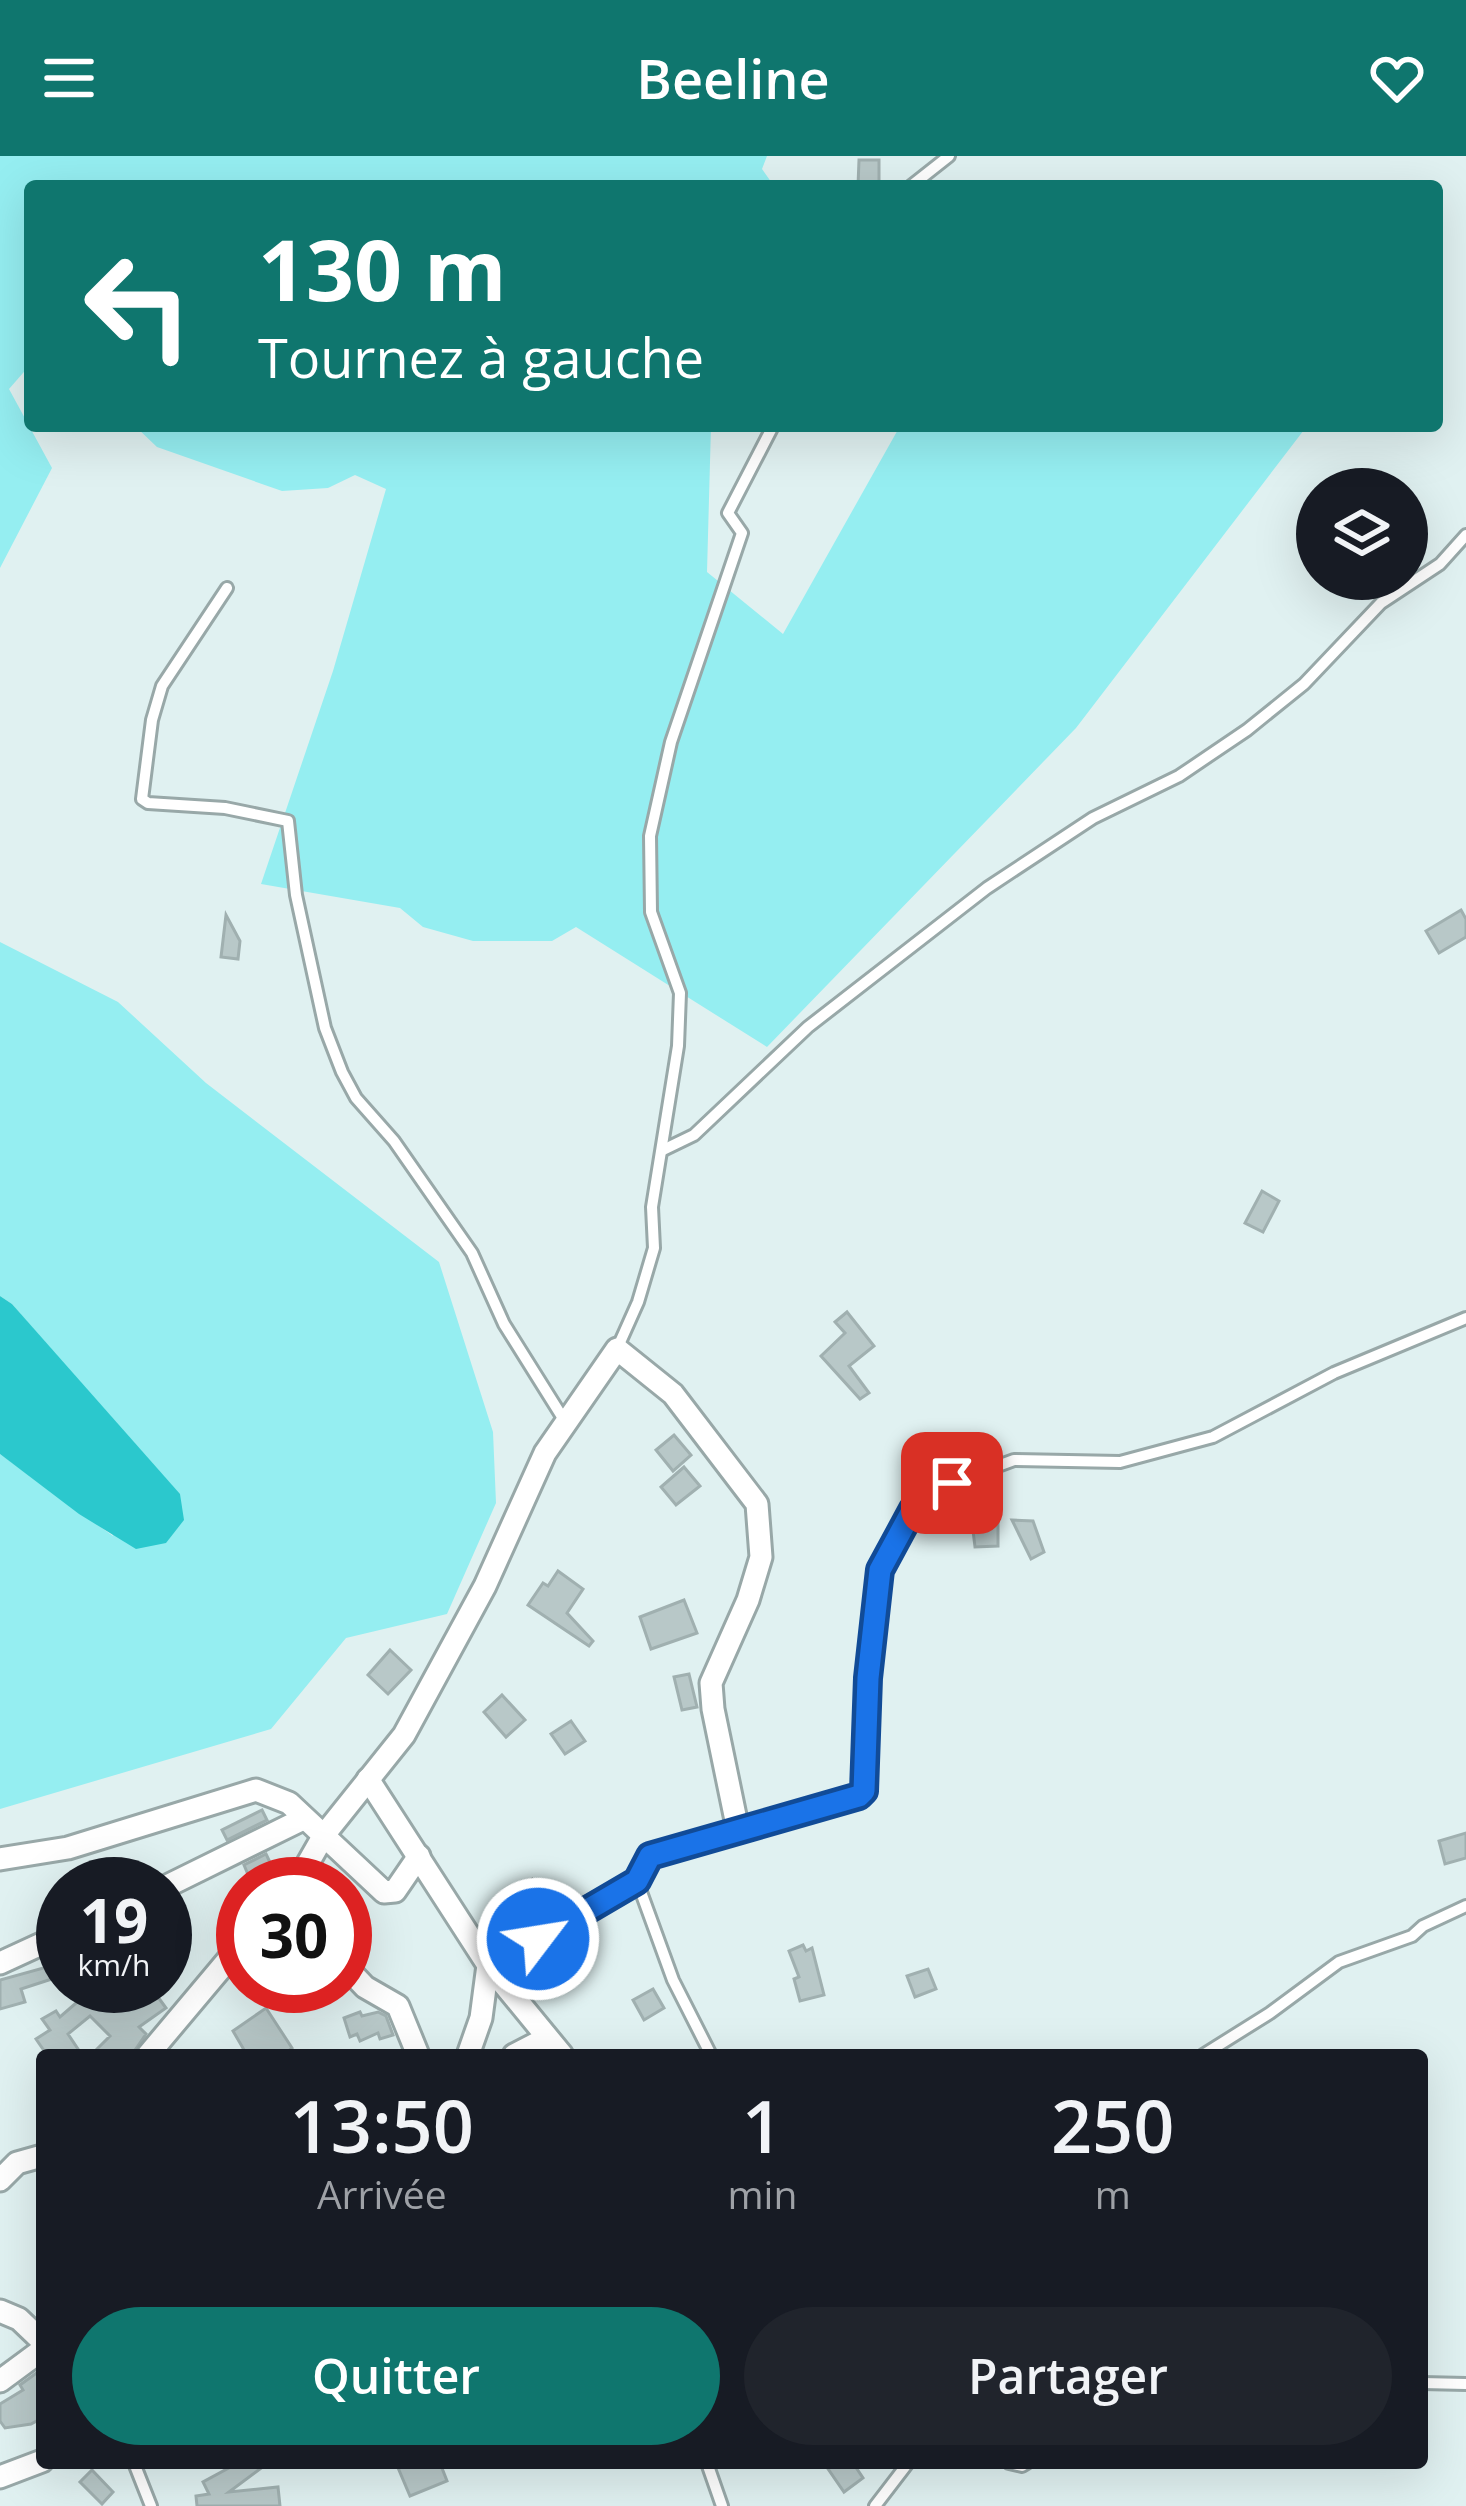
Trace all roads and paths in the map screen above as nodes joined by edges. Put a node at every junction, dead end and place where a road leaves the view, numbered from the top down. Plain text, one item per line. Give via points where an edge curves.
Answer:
1 (949, 156) edge
2 (919, 180) edge
3 (770, 432) edge
4 (1466, 535) edge
5 (227, 588) dead end
6 (663, 1150) junction
7 (1466, 1318) edge
8 (616, 1348) junction
9 (566, 1424) junction
10 (368, 1779) junction
11 (303, 1819) junction
12 (737, 1829) junction
13 (324, 1834) junction
14 (419, 1856) junction
15 (311, 1857) edge
16 (0, 1859) edge
17 (192, 1874) edge
18 (637, 1881) junction
19 (1466, 1906) edge
20 (36, 1946) edge
21 (0, 1963) edge
22 (491, 1968) junction
23 (216, 1970) edge
24 (372, 1991) edge
25 (554, 2047) edge
26 (161, 2049) edge
27 (416, 2049) edge
28 (472, 2049) edge
29 (708, 2049) edge
30 (1213, 2049) edge
31 (0, 2143) edge
32 (35, 2160) edge
33 (0, 2180) edge
34 (0, 2311) edge
35 (36, 2338) edge
36 (36, 2350) edge
37 (0, 2381) edge
38 (1428, 2383) edge
39 (1466, 2384) edge
40 (36, 2463) edge
41 (136, 2469) edge
42 (708, 2469) edge
43 (903, 2469) edge
44 (0, 2477) edge
45 (151, 2506) edge
46 (722, 2506) edge
47 (875, 2506) edge

1 - 2 lane
3 - 6 lane via 728,513 742,533 670,742 650,836 651,913 680,994
4 - 6 lane via 1247,730 987,888 808,1027 694,1135
5 - 9 lane via 163,686 142,799 288,820 301,917 342,1072 472,1253 504,1324
6 - 8 lane via 654,1247
7 - 12 lane via 1334,1373 1214,1437 1120,1462 1014,1460 952,1483 913,1509 880,1570 864,1791
8 - 9 street
8 - 12 street via 673,1394 757,1504 761,1557 711,1683
9 - 10 street via 448,1660
10 - 13 street
10 - 14 street
11 - 13 street
11 - 16 street via 289,1803 256,1790 68,1848
11 - 17 street
12 - 18 street via 650,1856
13 - 14 street via 384,1892 395,1891
13 - 15 street
14 - 22 street
18 - 22 street
18 - 29 lane
19 - 30 lane via 1412,1936 1339,1961
20 - 21 street
22 - 25 street
22 - 28 street
23 - 26 street
24 - 27 street via 398,2006
31 - 32 street
32 - 33 street
34 - 35 street
36 - 37 street
38 - 39 lane
40 - 44 street
41 - 45 lane
42 - 46 lane
43 - 47 lane

